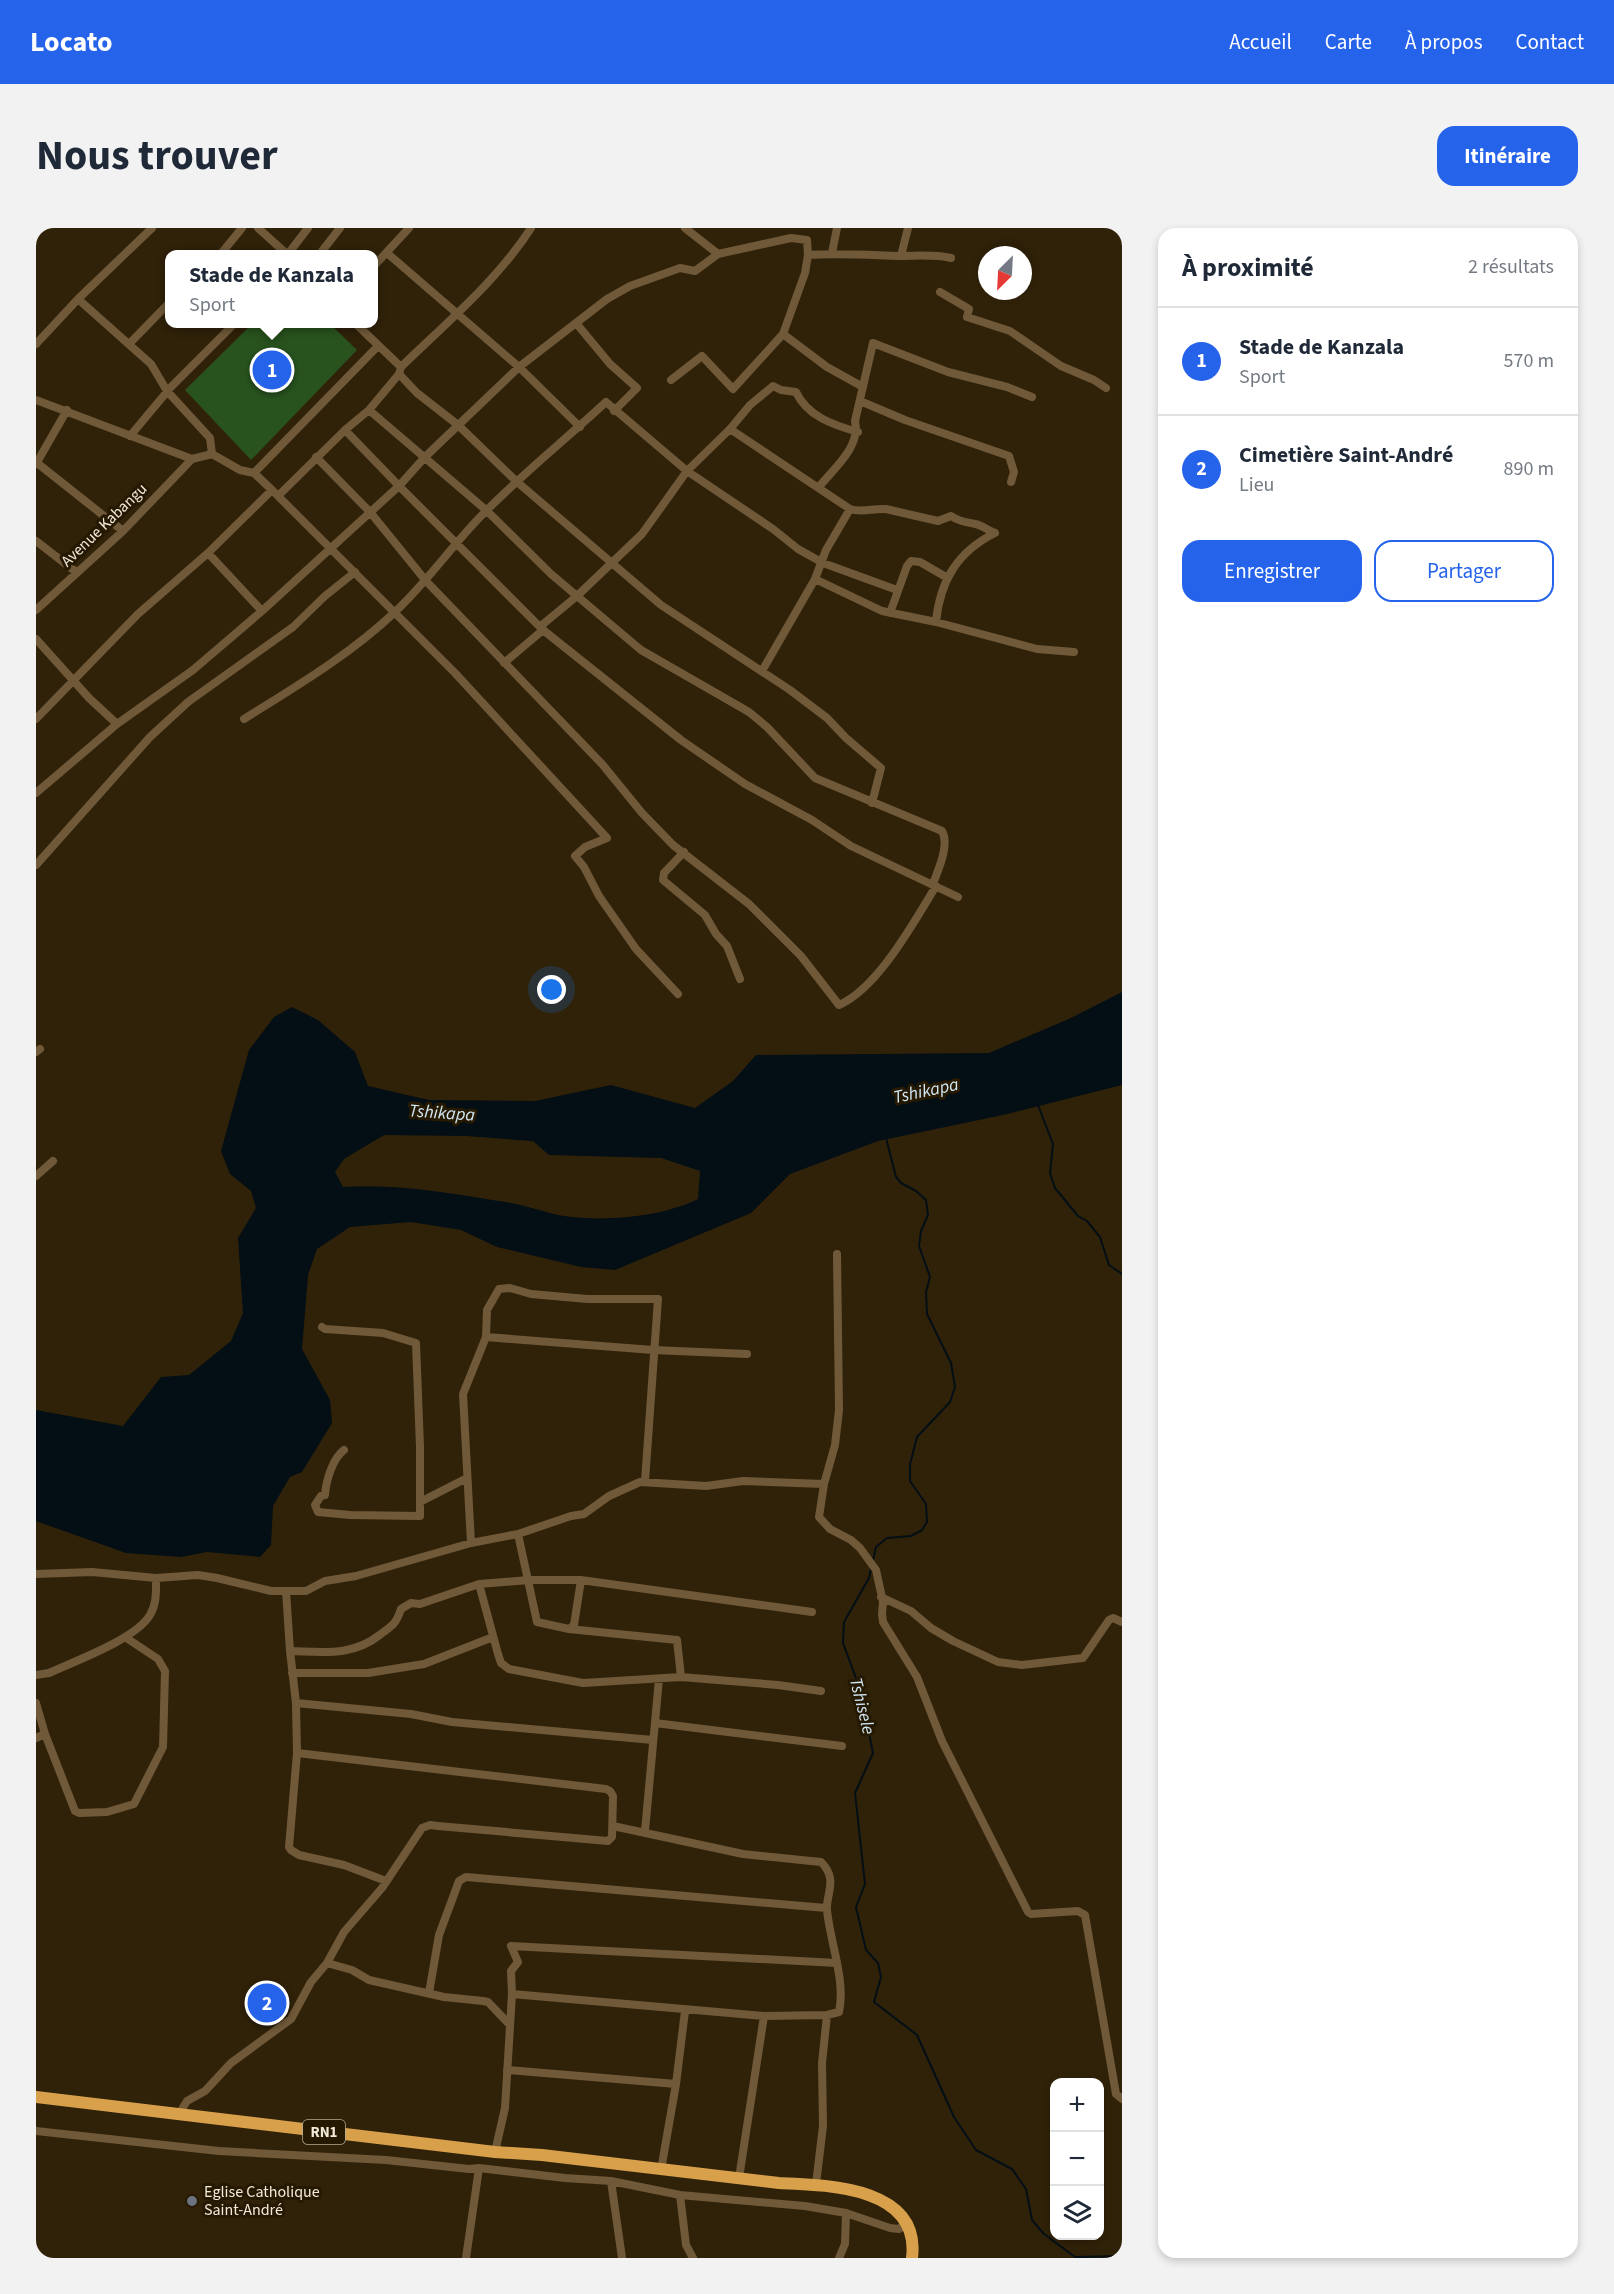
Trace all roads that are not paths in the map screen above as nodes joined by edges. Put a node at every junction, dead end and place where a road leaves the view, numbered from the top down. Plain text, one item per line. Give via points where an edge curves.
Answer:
1 (152, 228) edge
2 (242, 228) edge
3 (258, 228) edge
4 (308, 228) edge
5 (340, 228) edge
6 (409, 228) edge
7 (531, 228) edge
8 (686, 228) edge
9 (837, 228) edge
10 (908, 228) edge
11 (224, 250) edge
12 (283, 250) edge
13 (291, 250) edge
14 (323, 250) edge
15 (387, 253) junction
16 (832, 253) junction
17 (718, 254) junction
18 (808, 255) junction
19 (902, 256) junction
20 (951, 258) dead end
21 (378, 262) edge
22 (940, 292) dead end
23 (78, 299) junction
24 (165, 307) edge
25 (456, 314) junction
26 (576, 323) junction
27 (230, 328) edge
28 (360, 328) edge
29 (783, 334) junction
30 (130, 343) junction
31 (36, 344) edge
32 (378, 346) junction
33 (519, 368) junction
34 (400, 370) junction
35 (671, 380) dead end
36 (863, 387) junction
37 (1106, 388) dead end
38 (167, 391) junction
39 (1032, 398) dead end
40 (36, 399) edge
41 (860, 401) junction
42 (67, 410) junction
43 (369, 410) junction
44 (614, 411) junction
45 (458, 425) junction
46 (580, 427) junction
47 (730, 429) junction
48 (345, 430) junction
49 (858, 432) junction
50 (130, 436) junction
51 (212, 454) junction
52 (316, 457) junction
53 (425, 457) junction
54 (192, 459) junction
55 (36, 464) edge
56 (687, 471) junction
57 (254, 474) junction
58 (516, 481) junction
59 (1011, 482) dead end
60 (399, 486) junction
61 (819, 488) junction
62 (275, 493) junction
63 (850, 509) junction
64 (486, 510) junction
65 (370, 512) junction
66 (123, 531) junction
67 (36, 541) edge
68 (455, 543) junction
69 (332, 549) junction
70 (208, 553) junction
71 (610, 563) junction
72 (823, 563) junction
73 (76, 572) junction
74 (355, 572) junction
75 (946, 578) junction
76 (816, 579) junction
77 (426, 581) junction
78 (897, 590) junction
79 (577, 596) junction
80 (36, 610) edge
81 (262, 611) junction
82 (395, 612) junction
83 (890, 613) junction
84 (936, 622) junction
85 (543, 630) junction
86 (36, 639) edge
87 (1074, 651) dead end
88 (504, 663) junction
89 (762, 671) junction
90 (74, 681) junction
91 (36, 719) edge
92 (244, 719) dead end
93 (117, 724) junction
94 (36, 793) edge
95 (872, 803) junction
96 (684, 852) junction
97 (36, 866) edge
98 (934, 885) junction
99 (958, 897) dead end
100 (740, 979) dead end
101 (678, 994) dead end
102 (53, 1161) dead end
103 (36, 1176) edge
104 (837, 1254) dead end
105 (322, 1327) dead end
106 (486, 1337) junction
107 (653, 1350) junction
108 (747, 1354) dead end
109 (345, 1450) dead end
110 (467, 1478) junction
111 (645, 1481) junction
112 (824, 1484) junction
113 (420, 1502) junction
114 (518, 1534) junction
115 (471, 1543) junction
116 (36, 1574) edge
117 (156, 1578) junction
118 (529, 1580) junction
119 (581, 1580) junction
120 (479, 1584) junction
121 (286, 1592) junction
122 (881, 1597) junction
123 (812, 1612) dead end
124 (1122, 1622) edge
125 (569, 1629) junction
126 (125, 1637) junction
127 (493, 1637) junction
128 (290, 1651) junction
129 (292, 1673) junction
130 (36, 1675) edge
131 (681, 1677) junction
132 (659, 1679) junction
133 (821, 1691) dead end
134 (36, 1703) edge
135 (296, 1703) junction
136 (655, 1724) junction
137 (45, 1734) junction
138 (36, 1737) edge
139 (653, 1740) junction
140 (842, 1746) dead end
141 (297, 1753) junction
142 (613, 1826) junction
143 (645, 1831) junction
144 (386, 1881) junction
145 (826, 1908) junction
146 (327, 1963) junction
147 (837, 1963) junction
148 (429, 1993) junction
149 (512, 1994) junction
150 (685, 2011) junction
151 (827, 2015) junction
152 (764, 2016) junction
153 (509, 2024) junction
154 (507, 2070) junction
155 (676, 2084) junction
156 (36, 2097) edge
157 (1122, 2099) edge
158 (179, 2114) junction
159 (36, 2131) edge
160 (495, 2152) junction
161 (479, 2168) junction
162 (661, 2170) junction
163 (739, 2178) junction
164 (611, 2181) junction
165 (816, 2184) junction
166 (680, 2194) junction
167 (846, 2213) junction
168 (907, 2223) junction
169 (466, 2258) edge
170 (622, 2258) edge
171 (693, 2258) edge
172 (839, 2258) edge
173 (912, 2258) edge

1 - 23 street
2 - 11 street
3 - 12 street
4 - 13 street
5 - 14 street
6 - 15 street
7 - 25 street
8 - 17 street
9 - 16 street
10 - 19 street
15 - 21 street
15 - 25 street
16 - 18 street
16 - 19 street
17 - 18 street via 791,238 807,240
17 - 26 street via 695,271 680,268 630,286 607,298
18 - 29 street
19 - 20 street via 933,254
22 - 37 street via 969,309 967,317 1010,331 1061,366
23 - 30 street
23 - 31 street
24 - 30 street
25 - 33 street
25 - 34 street
26 - 33 street
26 - 44 street via 637,388
27 - 38 street
28 - 32 street
29 - 35 street via 733,389 702,356
29 - 36 street via 827,367
30 - 38 street via 151,364
32 - 34 street
32 - 57 street
33 - 45 street
33 - 46 street
34 - 43 street
34 - 45 street via 417,393
36 - 39 street via 873,343
36 - 41 street
38 - 50 street
38 - 51 street via 210,438
40 - 42 street
41 - 49 street via 855,421
41 - 59 street via 1009,456 1014,472
42 - 50 street
42 - 55 street
43 - 48 street
43 - 53 street
44 - 46 street via 606,402
44 - 56 street
45 - 53 street
45 - 58 street
46 - 58 street
47 - 49 street via 773,386 796,392 800,402 821,419
47 - 56 street
47 - 61 street
48 - 52 street
48 - 60 street
49 - 61 street via 854,445
50 - 54 street
51 - 54 street
51 - 57 street
52 - 62 street
52 - 65 street
53 - 60 street
53 - 64 street
54 - 66 street, Avenue Kabangu
55 - 66 street
56 - 71 street via 642,534
56 - 72 street
57 - 62 street
58 - 64 street
58 - 71 street
60 - 65 street
60 - 68 street
61 - 63 street
62 - 69 street
62 - 70 street
63 - 72 street via 826,550
63 - 75 street via 886,509 938,521 951,516 995,533 970,548
64 - 68 street
64 - 79 street
65 - 69 street
65 - 77 street
66 - 73 street, Avenue Kabangu
67 - 73 street
68 - 77 street
68 - 85 street
69 - 74 street
69 - 81 street
70 - 81 street
70 - 90 street via 138,614
71 - 79 street
71 - 89 street via 662,606
72 - 76 street
72 - 78 street
73 - 80 street, Avenue Kabangu
74 - 82 street
74 - 97 street via 293,627 181,709 150,737
75 - 78 street via 920,562 911,561
75 - 84 street
76 - 83 street
76 - 89 street
77 - 82 street
77 - 88 street
78 - 83 street
79 - 85 street via 542,625
79 - 95 street via 641,650 735,701 767,727 815,778
81 - 93 street via 193,670
82 - 92 street via 316,676
82 - 101 street via 607,838 575,856 636,950
83 - 84 street
84 - 87 street via 1037,648
85 - 88 street
85 - 98 street via 681,740 745,784 871,857
86 - 90 street
88 - 96 street via 602,764 642,813
89 - 95 street via 827,718 881,768
90 - 91 street
90 - 93 street
93 - 94 street
95 - 98 street via 944,833
96 - 98 street via 749,904 801,956 839,1005 860,993 881,968 917,918
96 - 100 street via 664,873 663,880 699,908 711,923 727,946
98 - 99 street
102 - 103 street
104 - 112 street via 839,1410 835,1445
105 - 113 street via 383,1332 416,1343
106 - 107 street
106 - 107 street via 487,1310 499,1289 587,1299 656,1298 659,1302
106 - 110 street via 463,1394
107 - 108 street
107 - 111 street
109 - 113 street via 338,1454 326,1484 326,1495 315,1504 318,1512 420,1516
110 - 113 street
110 - 115 street
111 - 112 street via 706,1486 742,1481
111 - 114 street via 609,1496 584,1514
112 - 122 street via 820,1521 851,1540 868,1560 876,1570
114 - 115 street
114 - 118 street
115 - 121 street via 326,1581 306,1591
116 - 117 street via 92,1572
117 - 121 street via 198,1575
117 - 126 street via 152,1613
118 - 119 street
118 - 120 street
118 - 125 street via 537,1622
119 - 123 street
119 - 125 street via 574,1625
120 - 127 street
120 - 128 street via 420,1604 411,1603 401,1609 397,1622 359,1648 343,1652
121 - 128 street
122 - 124 street via 983,1656 1022,1665 1083,1658 1109,1620
122 - 157 street via 884,1622 917,1677 942,1741 1028,1912 1078,1911 1085,1915 1116,2094
125 - 131 street via 677,1640
126 - 130 street via 49,1673
126 - 137 street via 159,1659 165,1671 163,1747 134,1804 107,1812 75,1811
127 - 129 street via 424,1665 368,1673
127 - 132 street via 501,1663 510,1669 583,1683
128 - 129 street
129 - 135 street
131 - 132 street
131 - 133 street
132 - 136 street
134 - 137 street
135 - 139 street
135 - 141 street
136 - 139 street
136 - 140 street
137 - 138 street
139 - 143 street
141 - 142 street via 606,1789 613,1796
141 - 144 street via 291,1850 298,1855 344,1864
142 - 143 street
142 - 144 street via 608,1841 430,1826 422,1828
143 - 145 street via 743,1854 821,1862 830,1879
144 - 146 street via 344,1932
145 - 147 street
145 - 148 street via 466,1877 459,1881 439,1935
146 - 148 street via 369,1980
146 - 158 street via 311,1982 291,2019 231,2063 205,2091 187,2101
147 - 149 street via 517,1945 511,1946 518,1962 511,1971
147 - 151 street via 840,2008 839,2012
148 - 153 street via 483,2001
149 - 150 street
149 - 153 street
150 - 152 street
150 - 155 street
151 - 152 street
151 - 165 street via 822,2063 823,2126
152 - 163 street
153 - 154 street
154 - 155 street
154 - 160 street via 505,2115
155 - 162 street
156 - 158 highway, RN1
158 - 160 highway, RN1
159 - 161 street via 219,2151
160 - 162 highway, RN1
161 - 164 street
161 - 169 street
162 - 163 highway, RN1
163 - 165 highway, RN1
164 - 166 street
164 - 170 street
165 - 168 highway, RN1 via 872,2194 888,2203
166 - 167 street
166 - 171 street via 686,2245
167 - 168 street via 890,2228 899,2229
167 - 172 street via 845,2244
168 - 173 highway

